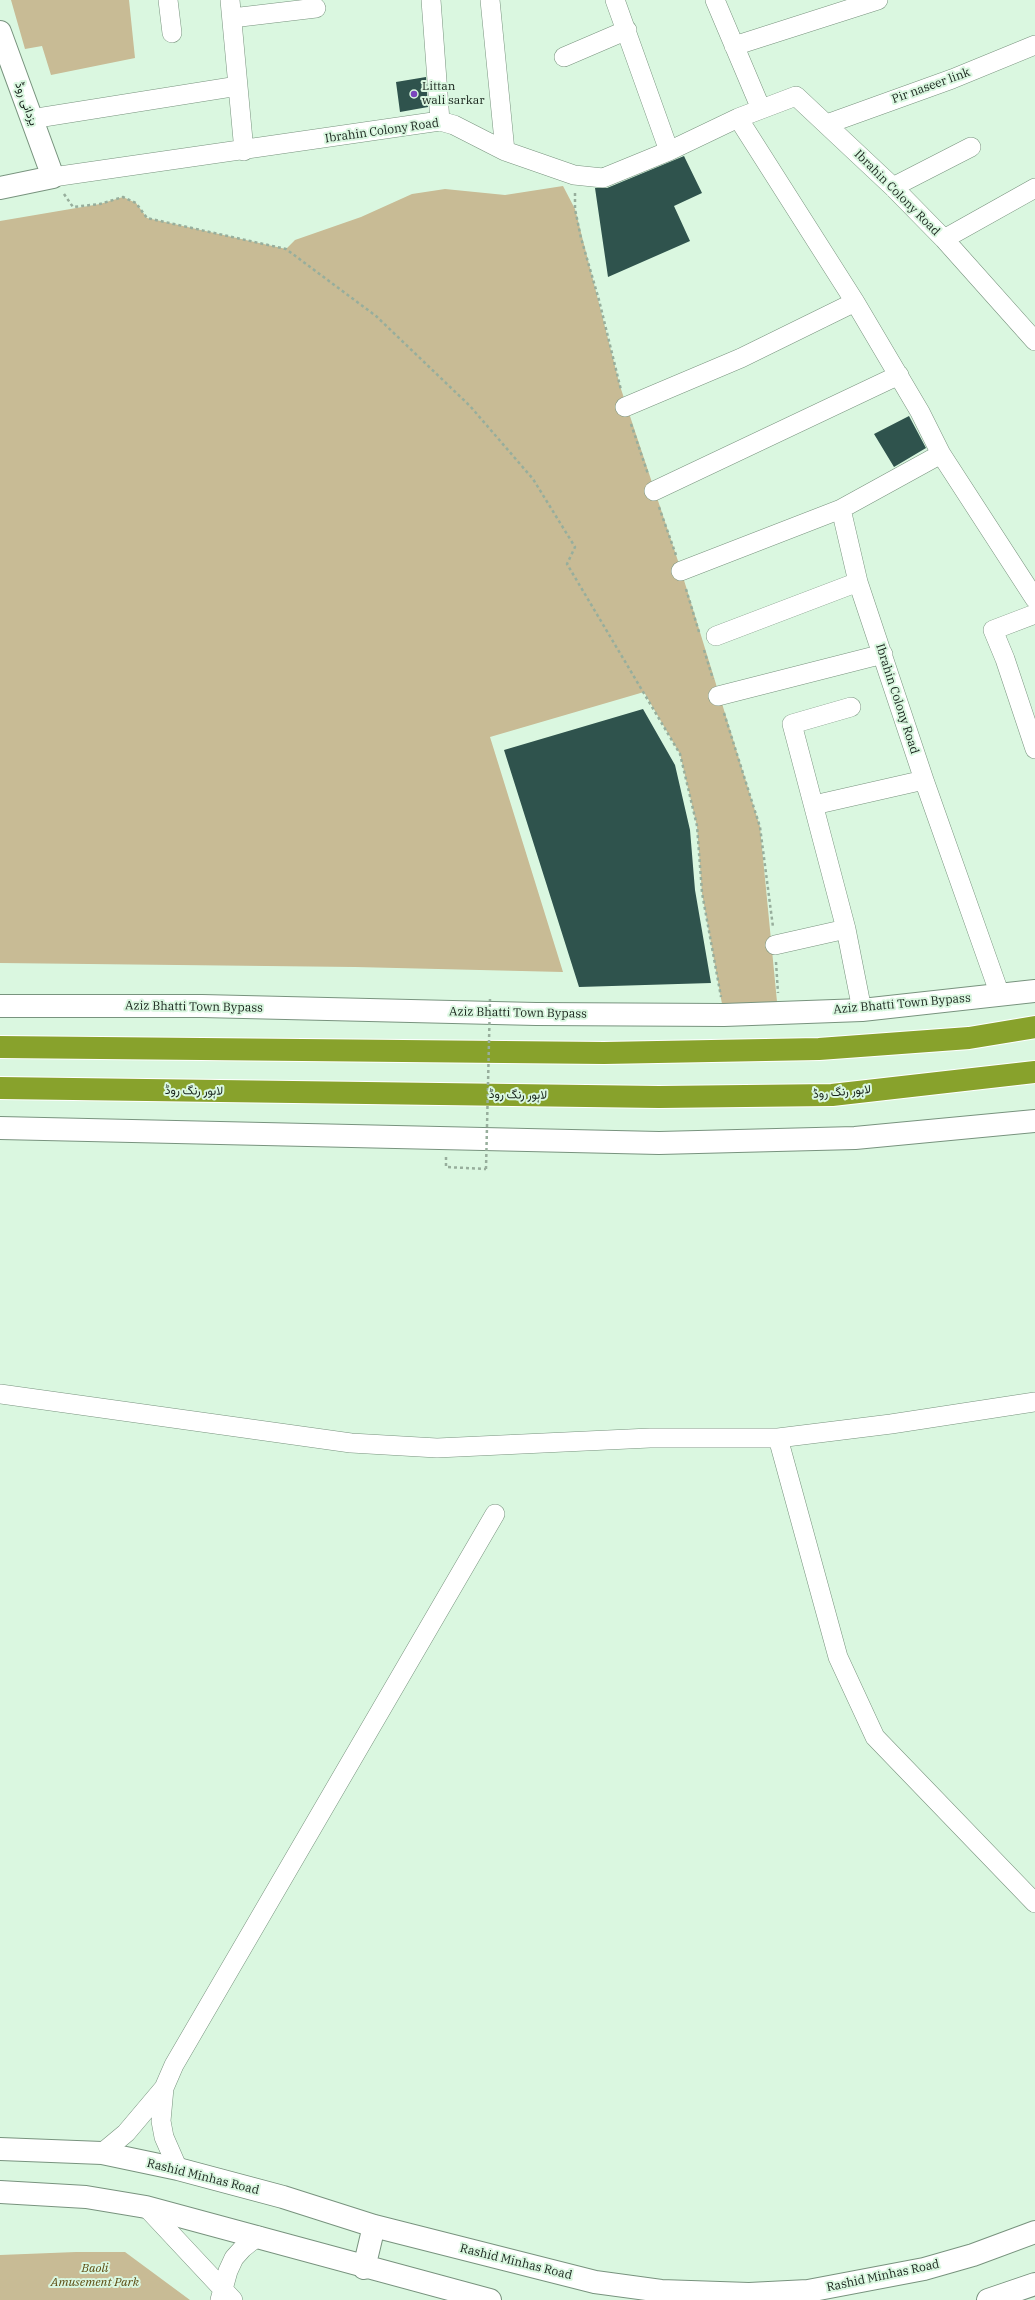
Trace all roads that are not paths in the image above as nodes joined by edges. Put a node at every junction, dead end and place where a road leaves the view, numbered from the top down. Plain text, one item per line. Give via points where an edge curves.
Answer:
1 (168, 0) edge
2 (431, 0) edge
3 (490, 0) edge
4 (615, 0) edge
5 (715, 0) edge
6 (878, 0) edge
7 (857, 3) edge
8 (316, 8) dead end
9 (231, 9) edge
10 (627, 30) junction
11 (0, 32) edge
12 (172, 33) dead end
13 (1035, 45) edge
14 (734, 46) junction
15 (564, 57) dead end
16 (238, 86) junction
17 (761, 109) junction
18 (738, 118) junction
19 (31, 119) junction
20 (440, 121) junction
21 (827, 124) junction
22 (971, 147) dead end
23 (244, 151) junction
24 (504, 151) junction
25 (669, 151) junction
26 (53, 177) junction
27 (893, 187) junction
28 (0, 188) edge
29 (1035, 188) edge
30 (944, 239) junction
31 (855, 302) junction
32 (1035, 341) edge
33 (899, 375) junction
34 (625, 407) road end
35 (941, 454) junction
36 (654, 491) road end
37 (841, 509) junction
38 (682, 571) road end
39 (858, 582) junction
40 (1035, 599) edge
41 (1035, 614) edge
42 (706, 638) road end
43 (883, 654) junction
44 (718, 696) road end
45 (851, 707) dead end
46 (1035, 748) edge
47 (924, 780) junction
48 (814, 805) junction
49 (846, 929) junction
50 (775, 945) road end
51 (1035, 991) edge
52 (1000, 995) junction
53 (0, 1006) edge
54 (862, 1010) junction
55 (1035, 1028) edge
56 (0, 1046) edge
57 (1035, 1072) edge
58 (0, 1088) edge
59 (1035, 1121) edge
60 (0, 1128) edge
61 (0, 1394) edge
62 (1035, 1402) edge
63 (778, 1438) junction
64 (496, 1514) dead end
65 (1035, 1903) edge
66 (164, 2088) junction
67 (0, 2149) edge
68 (102, 2153) junction
69 (178, 2169) junction
70 (0, 2192) edge
71 (146, 2207) junction
72 (374, 2226) junction
73 (1035, 2232) edge
74 (258, 2236) junction
75 (364, 2268) junction
76 (1035, 2284) edge
77 (225, 2296) edge
78 (490, 2300) edge
79 (988, 2300) edge

1 - 12 street
2 - 20 street
3 - 24 street
4 - 10 street
5 - 14 street
6 - 7 street
7 - 14 street
8 - 9 street
9 - 16 street
10 - 15 street
10 - 25 street
11 - 19 street, یزدانی روڈ
13 - 21 street, Pir naseer link via 952,80
14 - 17 street
16 - 19 street
16 - 23 street
17 - 18 street, Ibrahin Colony Road
17 - 21 street, Ibrahin Colony Road via 796,96
18 - 25 street, Ibrahin Colony Road
18 - 31 street
19 - 26 street, یزدانی روڈ
20 - 23 street, Ibrahin Colony Road
20 - 24 street, Ibrahin Colony Road via 454,125
21 - 27 street, Ibrahin Colony Road
22 - 27 street
23 - 26 street, Ibrahin Colony Road
24 - 25 street, Ibrahin Colony Road via 574,175 603,178
26 - 28 street
27 - 30 street, Ibrahin Colony Road
29 - 30 street
30 - 32 street, Ibrahin Colony Road
31 - 33 street
31 - 34 street via 741,358
33 - 35 street
33 - 36 street
35 - 37 street
35 - 40 street
37 - 38 street
37 - 39 street, Ibrahin Colony Road
39 - 42 street
39 - 43 street, Ibrahin Colony Road
41 - 46 street via 993,630
43 - 44 street
43 - 47 street, Ibrahin Colony Road
45 - 48 street via 792,724
47 - 48 street
47 - 52 street, Ibrahin Colony Road
48 - 49 street
49 - 50 street
49 - 54 street
51 - 52 street, Aziz Bhatti Town Bypass
52 - 54 street, Aziz Bhatti Town Bypass
53 - 54 street, Aziz Bhatti Town Bypass via 202,1006 536,1014 724,1015
55 - 56 highway via 969,1038 819,1049 604,1053
57 - 58 highway, لاہور رنگ روڈ via 832,1095 659,1097
59 - 60 street via 855,1138 659,1143
61 - 63 street via 351,1442 437,1448 650,1438
62 - 63 street
63 - 65 street via 838,1657 875,1737
64 - 66 street via 291,1862 174,2065
66 - 68 street via 126,2133
66 - 69 street via 161,2121 164,2137
67 - 68 street, Rashid Minhas Road
68 - 69 street, Rashid Minhas Road
69 - 72 street, Rashid Minhas Road via 282,2197
70 - 71 street via 86,2197
71 - 74 street
71 - 77 street
72 - 73 street, Rashid Minhas Road via 595,2282 662,2291 708,2293 808,2291 891,2277 973,2255
72 - 75 street
74 - 75 street
74 - 77 street via 234,2258
75 - 78 street
76 - 79 street

